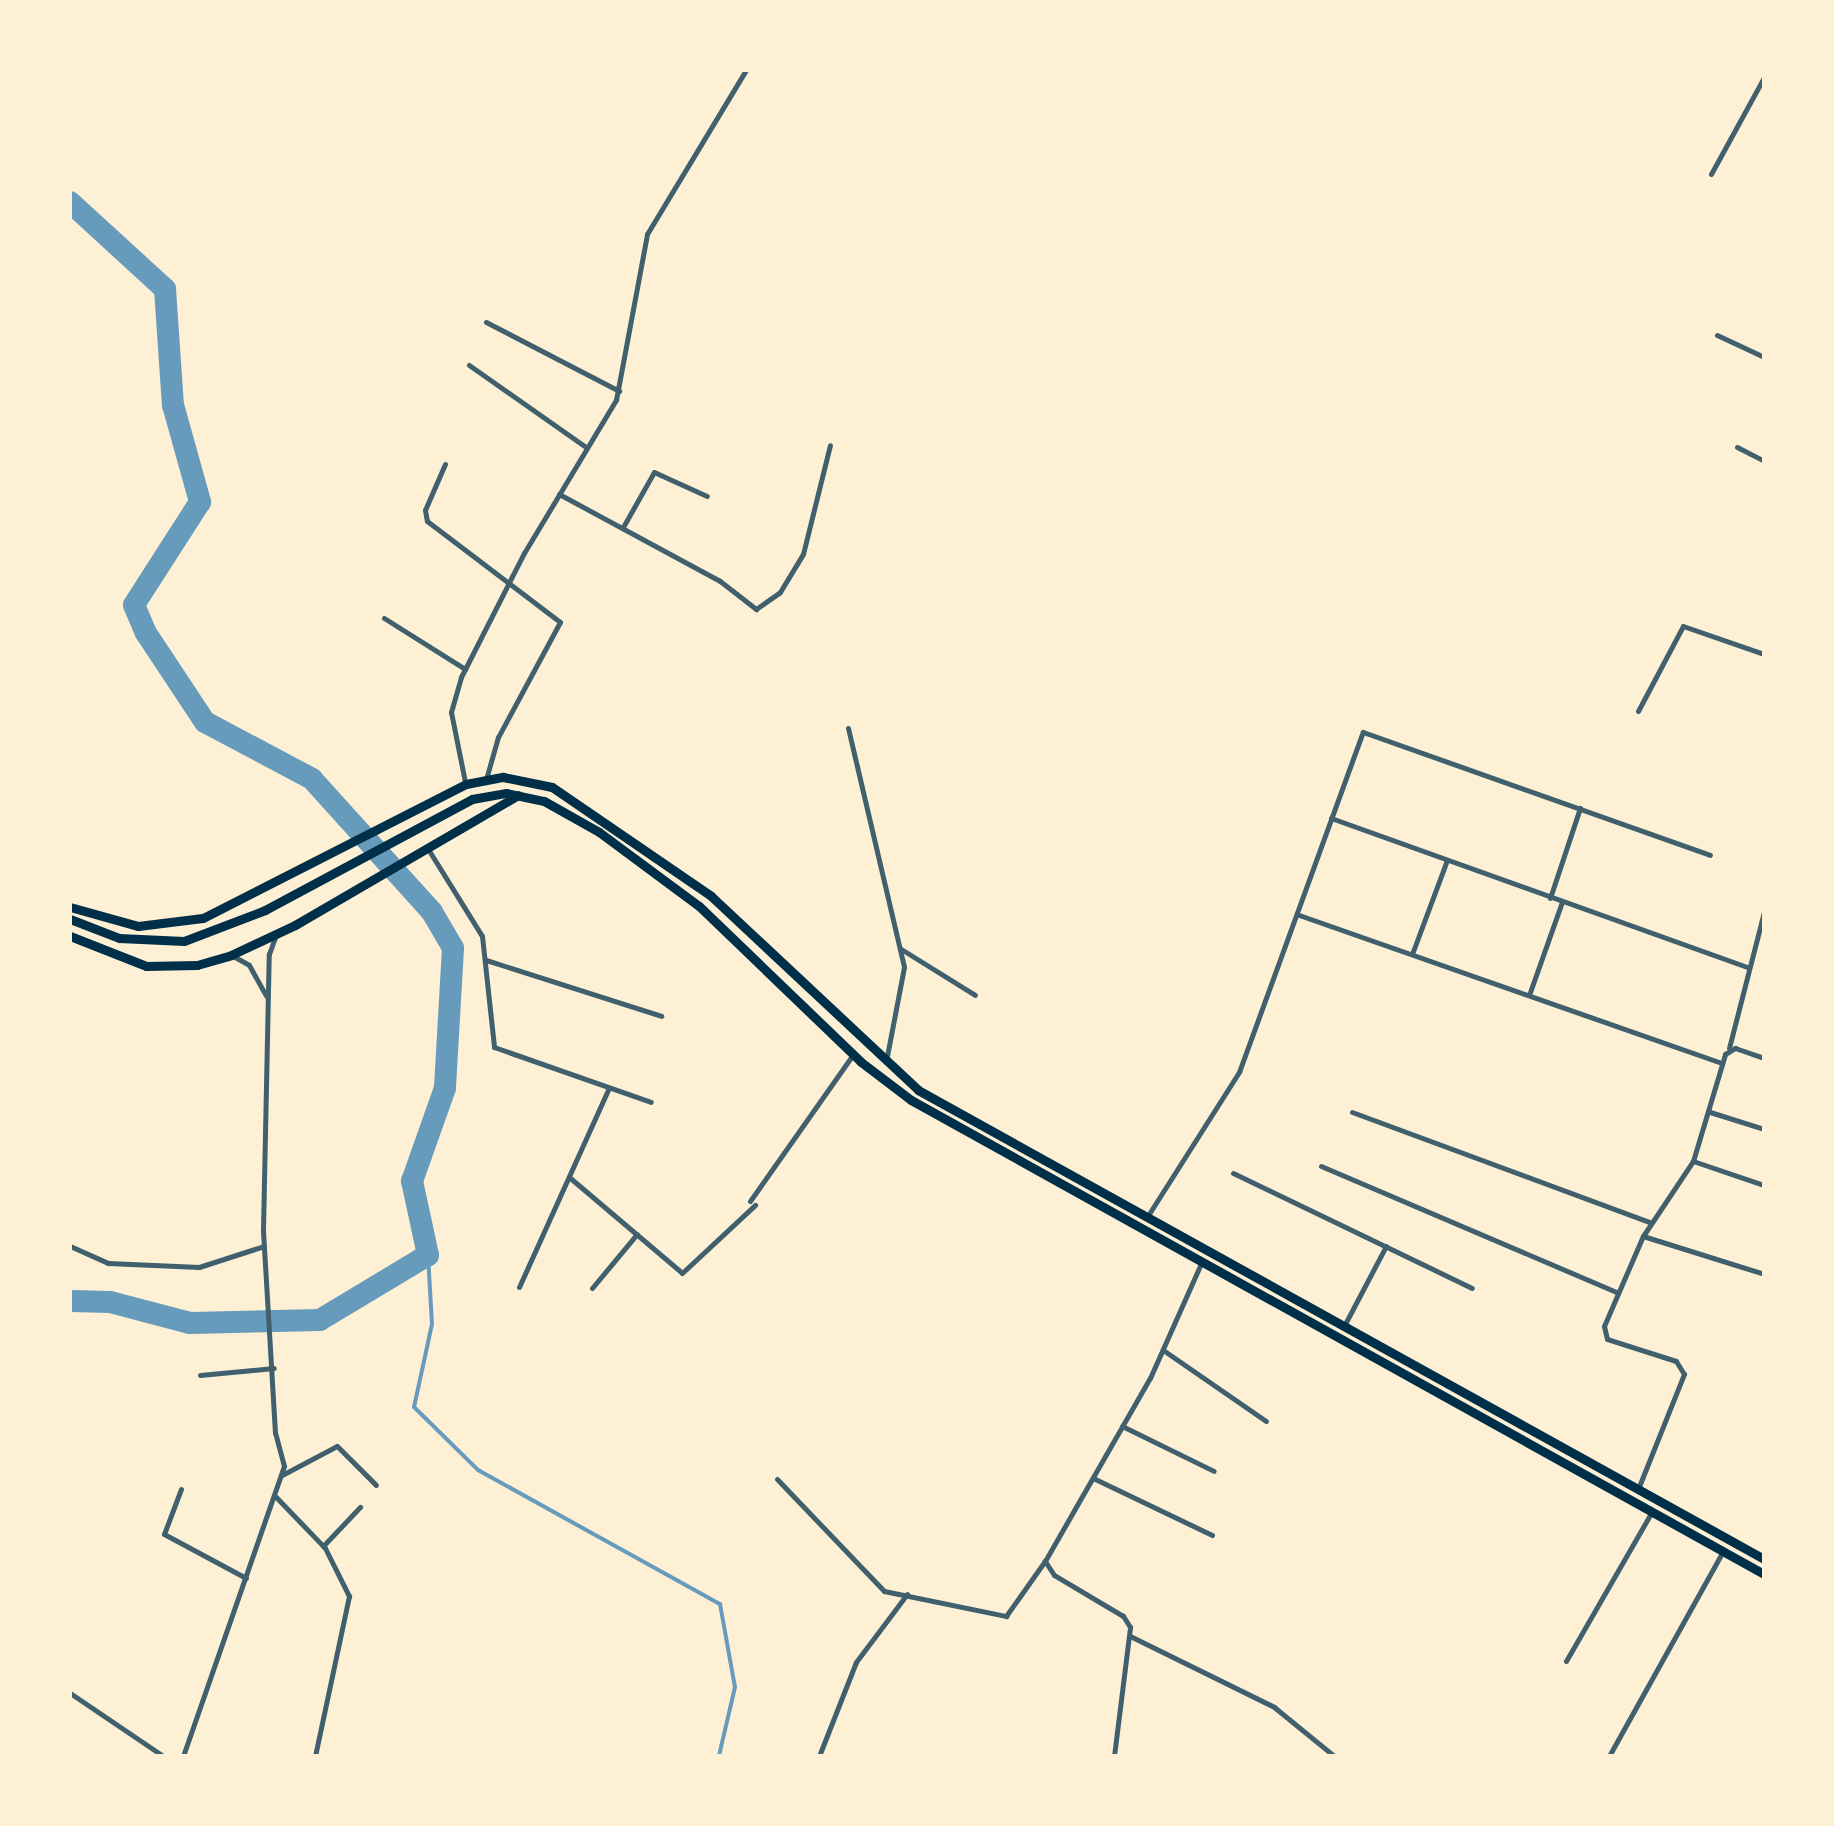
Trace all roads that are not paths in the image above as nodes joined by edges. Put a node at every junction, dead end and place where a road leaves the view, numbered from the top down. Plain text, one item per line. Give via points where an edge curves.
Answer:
1 (746, 70) edge
2 (1764, 77) edge
3 (1710, 174) dead end
4 (486, 322) dead end
5 (1717, 335) dead end
6 (1764, 357) edge
7 (469, 365) dead end
8 (619, 391) junction
9 (830, 446) dead end
10 (1737, 447) dead end
11 (587, 448) junction
12 (1764, 461) edge
13 (445, 464) dead end
14 (559, 494) junction
15 (706, 496) dead end
16 (623, 527) junction
17 (510, 581) junction
18 (384, 618) dead end
19 (1764, 654) edge
20 (465, 669) junction
21 (1638, 711) dead end
22 (848, 728) dead end
23 (486, 778) junction
24 (466, 784) junction
25 (552, 787) junction
26 (520, 794) junction
27 (544, 800) junction
28 (1580, 808) junction
29 (1330, 817) junction
30 (423, 848) junction
31 (1710, 855) dead end
32 (1448, 860) junction
33 (1550, 898) junction
34 (1562, 902) junction
35 (70, 907) edge
36 (1764, 912) edge
37 (1300, 915) junction
38 (70, 919) edge
39 (278, 934) junction
40 (70, 936) edge
41 (900, 948) junction
42 (1412, 954) junction
43 (231, 955) junction
44 (486, 960) junction
45 (1747, 967) junction
46 (1529, 995) junction
47 (975, 996) dead end
48 (267, 998) junction
49 (661, 1016) dead end
50 (1729, 1048) junction
51 (853, 1054) junction
52 (1764, 1058) edge
53 (1721, 1063) junction
54 (885, 1064) junction
55 (609, 1088) junction
56 (651, 1102) dead end
57 (1352, 1112) dead end
58 (1710, 1112) junction
59 (1764, 1129) edge
60 (1693, 1161) junction
61 (1320, 1166) dead end
62 (1233, 1173) dead end
63 (569, 1177) junction
64 (1764, 1185) edge
65 (1147, 1217) junction
66 (1651, 1223) junction
67 (637, 1234) junction
68 (1644, 1236) junction
69 (70, 1246) edge
70 (264, 1246) junction
71 (1386, 1246) junction
72 (1202, 1262) junction
73 (1764, 1274) edge
74 (519, 1287) dead end
75 (592, 1288) dead end
76 (1472, 1288) dead end
77 (1616, 1292) junction
78 (1344, 1327) junction
79 (1163, 1350) junction
80 (274, 1368) junction
81 (200, 1375) dead end
82 (1266, 1422) dead end
83 (1122, 1426) junction
84 (1214, 1472) dead end
85 (282, 1475) junction
86 (1092, 1478) junction
87 (776, 1479) dead end
88 (376, 1485) dead end
89 (182, 1488) dead end
90 (1638, 1489) junction
91 (275, 1496) junction
92 (360, 1507) dead end
93 (1652, 1511) junction
94 (1212, 1535) dead end
95 (323, 1546) junction
96 (1724, 1550) junction
97 (1764, 1559) edge
98 (1046, 1560) junction
99 (1764, 1574) edge
100 (246, 1578) junction
101 (906, 1594) junction
102 (1130, 1636) junction
103 (1566, 1660) dead end
104 (70, 1693) edge
105 (163, 1756) edge
106 (182, 1756) edge
107 (315, 1756) edge
108 (819, 1756) edge
109 (1114, 1756) edge
110 (1334, 1756) edge
111 (1609, 1756) edge

1 - 8 street via 647,234
2 - 3 street
4 - 8 street
5 - 6 street
7 - 11 street
8 - 11 street
9 - 16 street via 803,554 765,607 748,608 720,581
10 - 12 street
11 - 14 street
13 - 17 street via 425,510 427,521
14 - 16 street
14 - 17 street
15 - 16 street via 654,472
17 - 20 street
17 - 23 street via 561,628 498,737
18 - 20 street
19 - 21 street via 1683,626
20 - 24 street via 452,712
22 - 41 street
23 - 24 main road
23 - 25 main road
24 - 35 main road via 203,918 156,926
25 - 27 main road
25 - 54 main road via 711,896
26 - 27 main road
26 - 30 main road
26 - 38 main road via 472,798 210,934 158,942 119,938
27 - 51 main road via 599,832 710,915
28 - 29 street via 1363,732
28 - 31 street
28 - 33 street
29 - 32 street
29 - 37 street
30 - 39 main road
30 - 44 street via 482,936
32 - 33 street
32 - 42 street
33 - 34 street
34 - 45 street
34 - 46 street
36 - 45 street
37 - 42 street
37 - 65 street via 1230,1092
39 - 43 main road
39 - 48 street via 269,954
40 - 43 main road via 146,966 197,965
41 - 47 street
41 - 54 street via 904,984
42 - 46 street
43 - 48 street via 249,965
44 - 49 street
44 - 55 street via 494,1048
45 - 50 street
46 - 53 street
48 - 70 street
50 - 52 street
50 - 53 street
51 - 67 street via 753,1203 685,1274
51 - 72 main road via 910,1100
53 - 58 street
54 - 65 main road via 918,1090
55 - 56 street
55 - 63 street
57 - 66 street
58 - 59 street
58 - 60 street
60 - 64 street
60 - 66 street
61 - 77 street
62 - 71 street
63 - 67 street
63 - 74 street
65 - 78 main road
66 - 68 street
67 - 75 street
68 - 73 street
68 - 77 street
69 - 70 street via 108,1263 198,1267
70 - 80 street
71 - 76 street
71 - 78 street
72 - 79 street
72 - 93 main road
77 - 90 street via 1604,1326 1607,1339 1676,1361 1684,1374
78 - 90 main road
79 - 82 street
79 - 83 street
80 - 81 street
80 - 85 street
83 - 84 street
83 - 86 street
85 - 88 street via 339,1446
85 - 91 street
86 - 94 street
86 - 98 street
87 - 101 street via 880,1588
89 - 100 street via 164,1534
90 - 97 main road
91 - 95 street
91 - 100 street
92 - 95 street
93 - 96 main road
93 - 103 street
95 - 107 street via 349,1596
96 - 99 main road
96 - 111 street
98 - 101 street via 1006,1616
98 - 102 street via 1054,1575 1123,1616
100 - 106 street
101 - 108 street via 853,1667
102 - 109 street
102 - 110 street via 1274,1707
104 - 105 street

